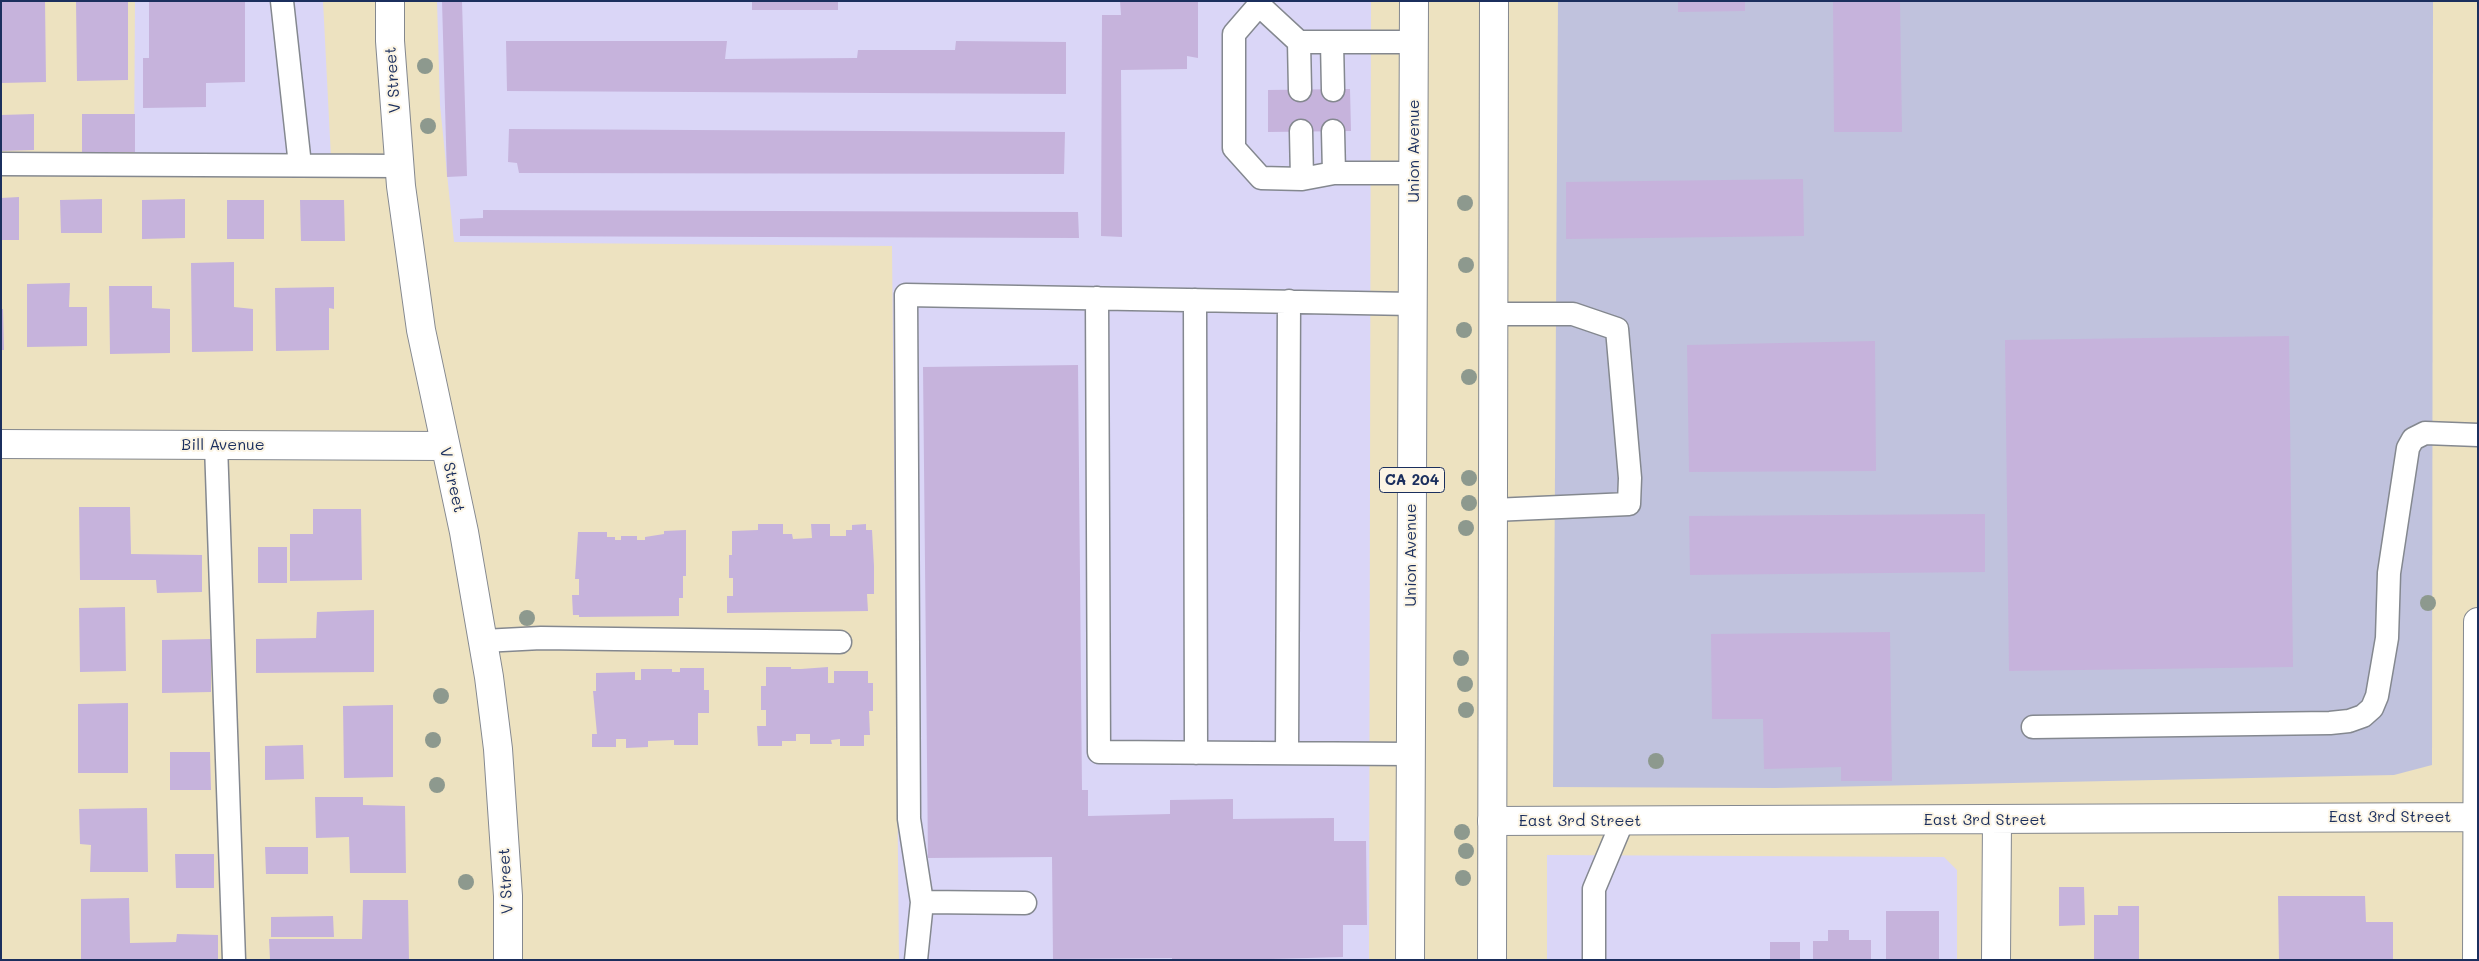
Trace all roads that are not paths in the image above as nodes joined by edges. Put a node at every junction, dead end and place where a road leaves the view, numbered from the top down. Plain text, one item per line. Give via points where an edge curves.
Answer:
1 (282, 1) edge
2 (390, 1) edge
3 (1414, 1) edge
4 (1494, 1) edge
5 (1259, 3) edge
6 (1299, 42) junction
7 (1332, 42) junction
8 (1414, 42) junction
9 (1300, 90) dead end
10 (1333, 90) dead end
11 (1301, 131) dead end
12 (1333, 131) dead end
13 (1, 164) edge
14 (300, 165) junction
15 (399, 166) junction
16 (1334, 173) junction
17 (1414, 173) junction
18 (1302, 179) junction
19 (1097, 298) junction
20 (1194, 300) junction
21 (1289, 302) junction
22 (1412, 304) junction
23 (1493, 314) junction
24 (2478, 435) edge
25 (1, 444) edge
26 (216, 445) junction
27 (444, 446) junction
28 (1493, 510) junction
29 (2478, 622) edge
30 (483, 641) junction
31 (840, 642) dead end
32 (2033, 727) dead end
33 (1196, 753) junction
34 (1287, 753) junction
35 (1410, 754) junction
36 (2478, 817) edge
37 (1623, 820) junction
38 (1997, 820) junction
39 (1492, 821) junction
40 (922, 902) junction
41 (1025, 903) dead end
42 (234, 960) edge
43 (508, 960) edge
44 (916, 960) edge
45 (1410, 960) edge
46 (1492, 960) edge
47 (1594, 960) edge
48 (1996, 960) edge
49 (2477, 960) edge

1 - 14 lane
2 - 15 main road, V Street
3 - 8 main road, Union Avenue / CA 204
4 - 23 main road
5 - 6 lane
5 - 18 lane via 1234,34 1234,148 1261,178
6 - 7 lane
6 - 9 lane
7 - 8 lane
7 - 10 lane
8 - 17 main road, Union Avenue / CA 204
11 - 18 lane
12 - 16 lane
13 - 14 lane
14 - 15 lane
15 - 27 main road, V Street via 421,330
16 - 17 lane
16 - 18 lane
17 - 22 main road, Union Avenue / CA 204
19 - 20 lane
19 - 33 lane via 1099,752
19 - 40 lane via 906,295 908,819
20 - 21 lane
20 - 33 lane
21 - 22 lane
21 - 34 lane
22 - 35 main road, Union Avenue / CA 204
23 - 28 main road
23 - 28 lane via 1573,314 1617,329 1630,478 1629,504
24 - 32 lane via 2425,433 2413,439 2408,448 2390,573 2387,638 2377,696 2372,708 2363,716 2330,723
25 - 26 main road, Bill Avenue
26 - 27 main road, Bill Avenue
26 - 42 lane
27 - 30 main road, V Street via 464,532
28 - 39 main road
29 - 36 main road
30 - 31 lane via 541,638
30 - 43 main road, V Street via 498,749 508,896
33 - 34 lane
34 - 35 lane
35 - 45 main road, Union Avenue / CA 204
36 - 38 main road, East 3rd Street
36 - 49 main road
37 - 38 main road, East 3rd Street
37 - 39 main road, East 3rd Street
37 - 47 lane via 1594,889
38 - 48 main road
39 - 46 main road
40 - 41 lane
40 - 44 lane

